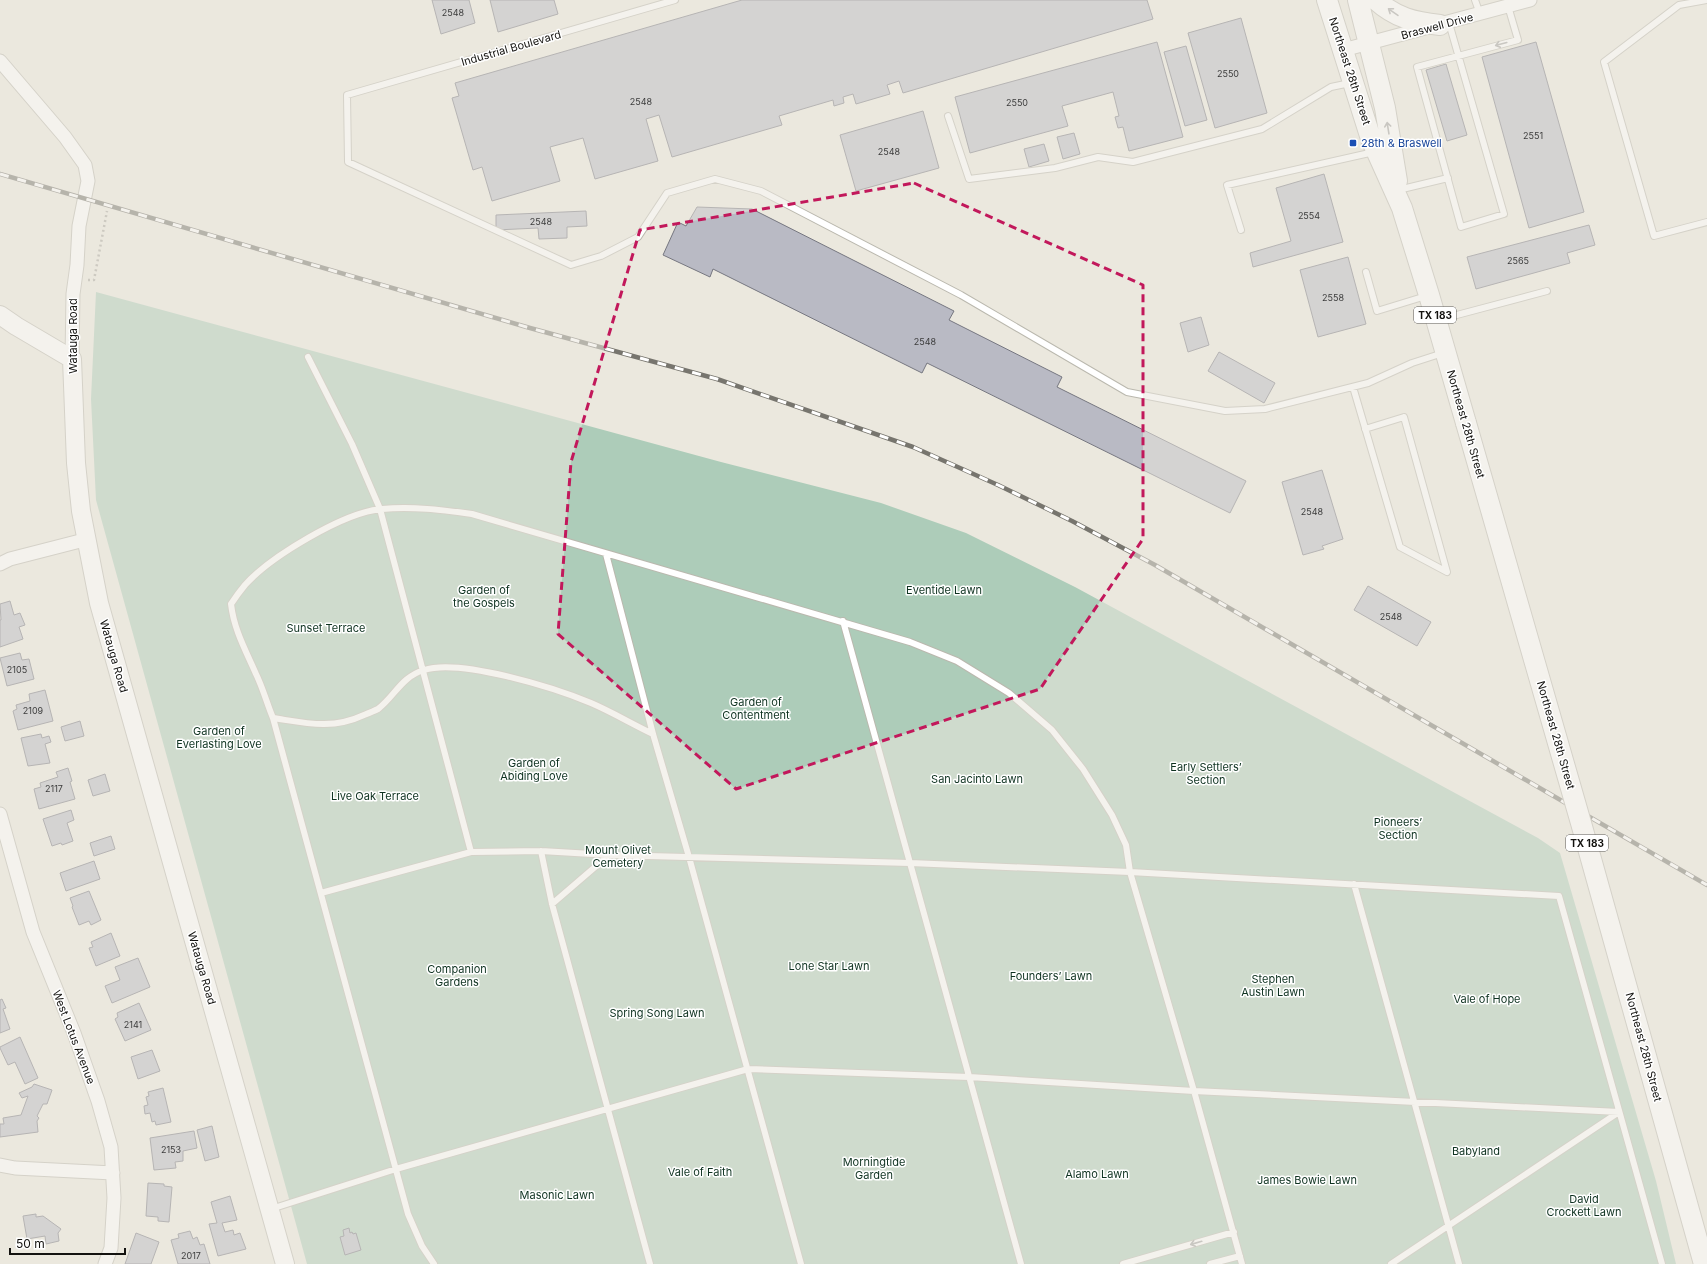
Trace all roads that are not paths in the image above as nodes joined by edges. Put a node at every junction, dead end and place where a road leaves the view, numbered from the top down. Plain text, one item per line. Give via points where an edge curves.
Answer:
1 (674, 0) edge
2 (1327, 0) edge
3 (1358, 0) edge
4 (1376, 0) edge
5 (1476, 0) edge
6 (1530, 0) edge
7 (1707, 0) edge
8 (1508, 6) junction
9 (1480, 14) junction
10 (1444, 24) junction
11 (1369, 44) junction
12 (1343, 50) junction
13 (1458, 56) junction
14 (0, 61) edge
15 (1353, 82) junction
16 (948, 116) dead end
17 (1376, 151) junction
18 (1448, 178) junction
19 (1400, 199) junction
20 (1707, 222) edge
21 (1241, 230) dead end
22 (1366, 272) dead end
23 (1547, 291) dead end
24 (1429, 294) junction
25 (0, 314) edge
26 (1436, 321) junction
27 (1446, 352) junction
28 (308, 357) dead end
29 (72, 359) junction
30 (1353, 386) junction
31 (1365, 429) junction
32 (380, 509) junction
33 (88, 539) junction
34 (606, 554) junction
35 (0, 564) edge
36 (843, 621) junction
37 (423, 670) junction
38 (273, 718) junction
39 (653, 734) junction
40 (0, 814) edge
41 (541, 851) junction
42 (471, 852) junction
43 (609, 855) junction
44 (689, 857) junction
45 (910, 863) junction
46 (1130, 872) junction
47 (1354, 884) junction
48 (320, 894) junction
49 (552, 904) junction
50 (748, 1069) junction
51 (969, 1076) junction
52 (1194, 1091) junction
53 (1414, 1101) junction
54 (607, 1110) junction
55 (1619, 1112) junction
56 (0, 1165) edge
57 (396, 1169) junction
58 (113, 1173) junction
59 (270, 1209) junction
60 (1448, 1226) junction
61 (1234, 1232) junction
62 (1240, 1256) junction
63 (105, 1264) edge
64 (285, 1264) edge
65 (434, 1264) edge
66 (650, 1264) edge
67 (801, 1264) edge
68 (1021, 1264) edge
69 (1123, 1264) edge
70 (1210, 1264) edge
71 (1242, 1264) edge
72 (1391, 1264) edge
73 (1459, 1264) edge
74 (1662, 1264) edge
75 (1704, 1264) edge

1 - 30 lane, Industrial Boulevard via 347,95 348,162 571,264 600,256 638,237 667,193 715,179 761,191 865,244 961,295 1127,392 1225,411 1265,409
2 - 12 main road, Northeast 28th Street / TX 183
3 - 11 main road, Northeast 28th Street / TX 183
10 -> 4 main road via 1419,23 1401,17
5 - 9 lane
6 - 8 street, Braswell Drive
7 - 20 lane via 1679,5 1604,62 1654,236
8 - 9 street, Braswell Drive
8 -> 13 lane via 1518,40
9 - 10 street, Braswell Drive
10 - 11 street, Braswell Drive
10 - 13 lane
11 - 12 street, Braswell Drive
19 -> 11 main road, Northeast 28th Street / TX 183 via 1384,108
12 - 15 main road, Northeast 28th Street / TX 183
13 - 18 lane via 1417,67
13 - 18 lane via 1504,214 1461,227
14 - 29 street, Watauga Road via 65,137 85,165 88,181 79,226 73,294
15 - 16 lane via 1332,87 1262,129 1141,160 1133,162 1098,157 1056,168 970,179
15 - 17 main road, Northeast 28th Street / TX 183
17 - 19 main road, Northeast 28th Street / TX 183
17 - 21 lane via 1227,184
18 - 19 lane
19 - 24 main road, Northeast 28th Street / TX 183
22 - 24 lane via 1377,311
23 - 26 lane
24 - 26 main road, Northeast 28th Street / TX 183
25 - 29 street
26 - 27 main road, Northeast 28th Street / TX 183
27 - 30 lane via 1412,363 1368,383
27 - 75 main road, Northeast 28th Street / TX 183, bridge
28 - 32 lane via 352,444
29 - 33 street, Watauga Road via 76,463 81,511
30 - 31 lane
31 - 31 lane via 1400,547 1447,572 1404,417
32 - 34 lane via 425,508 472,514
32 - 37 lane
32 - 38 lane via 345,519 313,535 277,558 245,584 231,604 232,620
33 - 35 street via 10,559
33 - 59 street, Watauga Road via 99,603
34 - 36 lane
34 - 39 lane
36 - 45 lane
36 - 46 lane via 910,642 957,661 1009,693 1052,730 1083,769 1112,815 1126,845
37 - 38 lane via 404,680 378,709 351,721 320,725
37 - 39 lane via 442,667 473,670 522,680 591,703
37 - 42 lane
38 - 48 lane
39 - 44 lane
40 - 58 street, West Lotus Avenue via 33,932 74,1033 98,1101 111,1147
41 - 42 lane
41 - 43 lane
41 - 49 lane
42 - 48 lane
43 - 44 lane
43 - 49 lane
44 - 45 lane
44 - 50 lane
45 - 46 lane
45 - 51 lane
46 - 47 lane
46 - 52 lane
47 - 53 lane
47 - 55 lane via 1559,896
48 - 57 lane
49 - 54 lane
50 - 51 lane
50 - 54 lane
50 - 67 lane
51 - 52 lane
51 - 68 lane
52 - 53 lane
52 - 61 lane
53 - 55 lane
53 - 60 lane
54 - 57 lane
54 - 66 lane
55 - 60 lane
55 - 74 lane
56 - 58 street
57 - 59 lane
57 - 65 lane via 408,1214 422,1246
58 - 63 street, West Lotus Avenue via 110,1248
59 - 64 street, Watauga Road
60 - 72 lane
60 - 73 lane
61 - 62 lane
61 -> 69 lane
62 - 70 lane
62 - 71 lane

